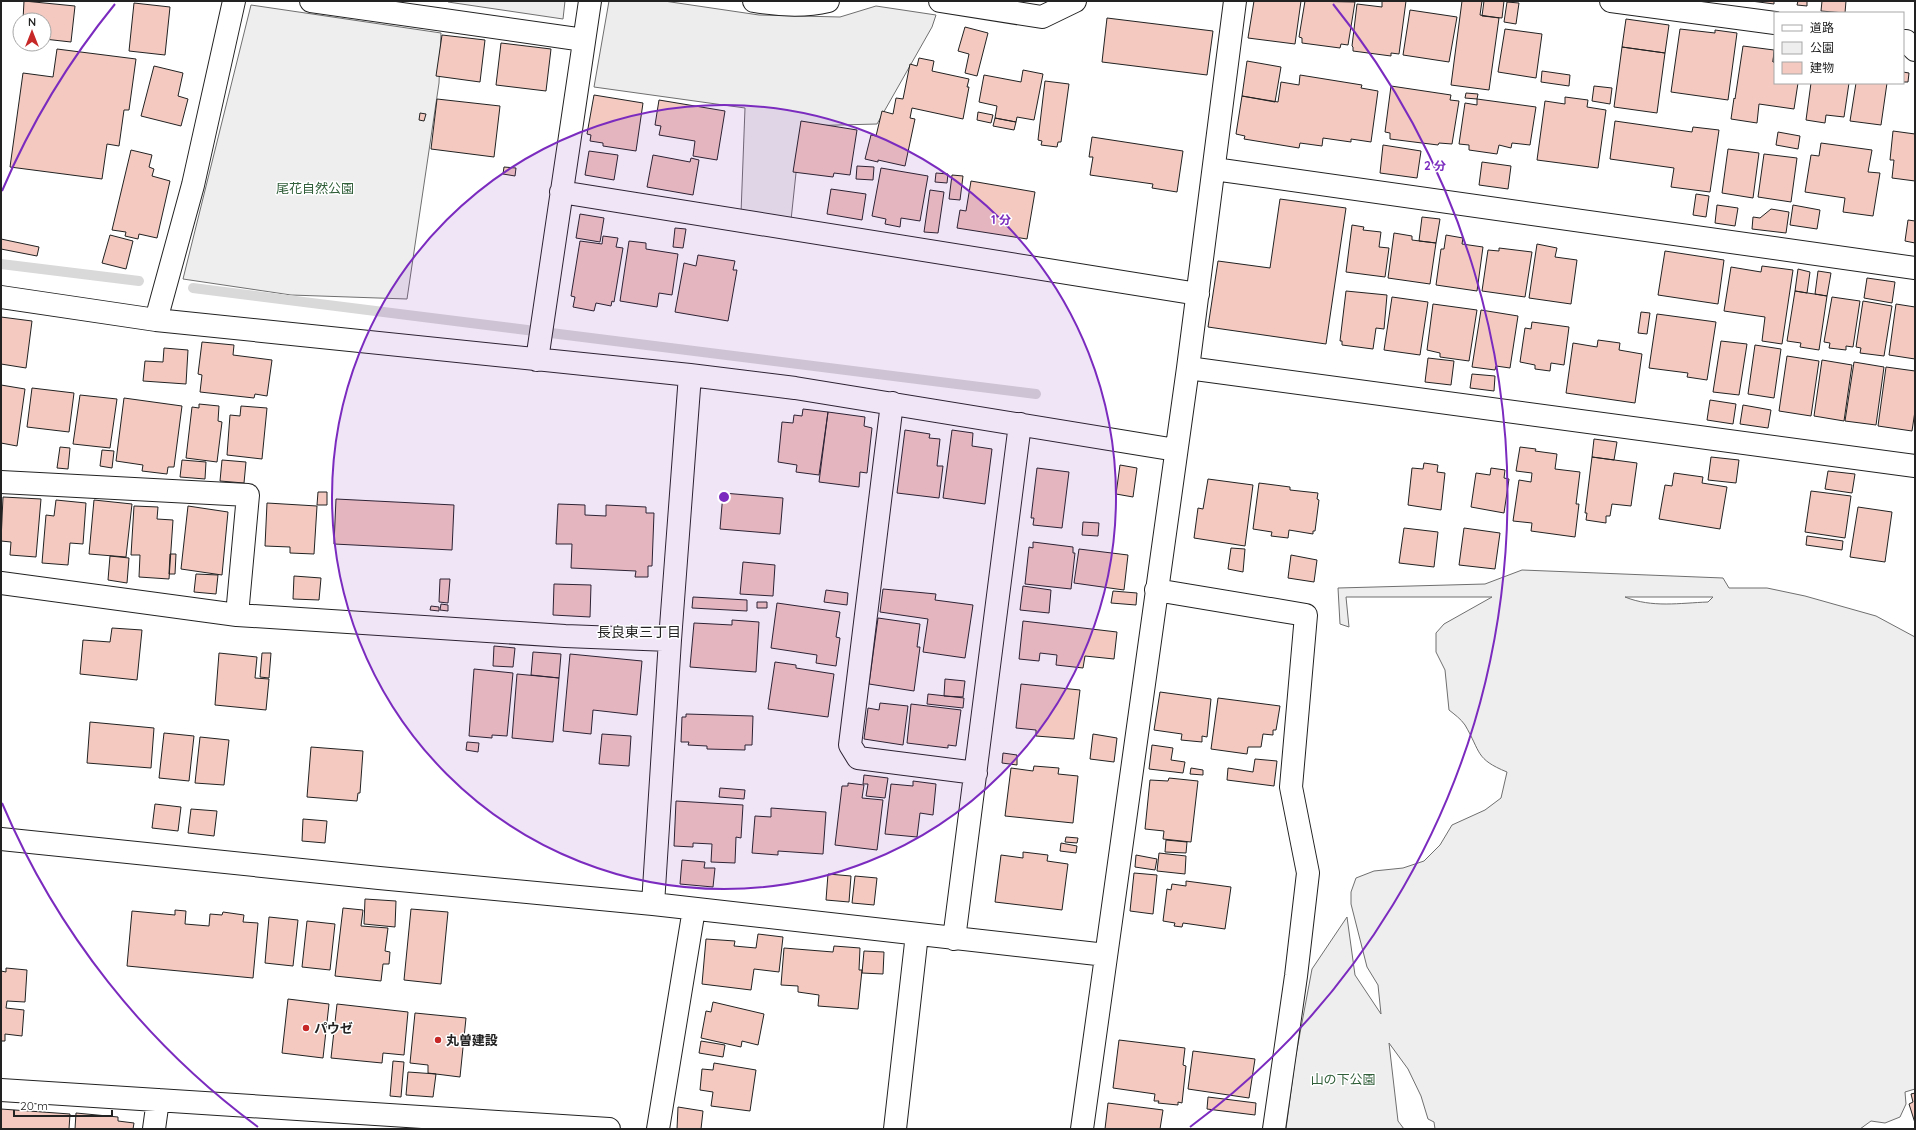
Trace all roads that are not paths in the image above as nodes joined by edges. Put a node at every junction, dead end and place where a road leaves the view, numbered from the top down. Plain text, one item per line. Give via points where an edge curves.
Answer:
1 (234, 1) edge
2 (312, 1) edge
3 (590, 1) edge
4 (754, 1) edge
5 (828, 1) edge
6 (940, 1) edge
7 (1076, 1) edge
8 (1235, 1) edge
9 (1611, 1) edge
10 (1774, 23) edge
11 (584, 40) junction
12 (1214, 169) junction
13 (561, 192) junction
14 (1915, 268) edge
15 (1198, 294) junction
16 (1, 298) edge
17 (156, 320) junction
18 (537, 360) junction
19 (1188, 368) junction
20 (690, 375) junction
21 (892, 403) junction
22 (1020, 424) junction
23 (1176, 450) junction
24 (1915, 466) edge
25 (1, 482) edge
26 (1, 583) edge
27 (1156, 590) junction
28 (237, 615) junction
29 (670, 640) junction
30 (976, 773) junction
31 (1, 839) edge
32 (653, 904) junction
33 (694, 909) junction
34 (917, 934) junction
35 (954, 939) junction
36 (1106, 955) junction
37 (1, 1090) edge
38 (158, 1100) junction
39 (435, 1124) edge
40 (154, 1129) edge
41 (609, 1129) edge
42 (658, 1129) edge
43 (895, 1129) edge
44 (1082, 1129) edge
45 (1274, 1129) edge

1 - 17 street via 193,185
2 - 11 street
3 - 11 street
4 - 5 street via 768,4 812,5
6 - 7 street via 1042,17
8 - 12 street
9 - 10 street
11 - 13 street
12 - 14 street
12 - 15 street
13 - 15 street
13 - 18 street
15 - 19 street
16 - 17 street
17 - 18 street
18 - 20 street
19 - 23 street
19 - 24 street
20 - 21 street
20 - 29 street
21 - 22 street
21 - 30 street via 850,744 858,758
22 - 23 street
22 - 30 street
23 - 27 street
25 - 28 street via 248,495
26 - 28 street
27 - 36 street
27 - 45 street via 1306,615 1292,787 1308,873
28 - 29 street via 566,636
29 - 32 street
30 - 35 street
31 - 32 street
32 - 33 street
33 - 34 street
33 - 42 street
34 - 35 street
34 - 43 street
35 - 36 street
36 - 44 street
37 - 38 street
38 - 39 street
38 - 40 street
39 - 41 street

